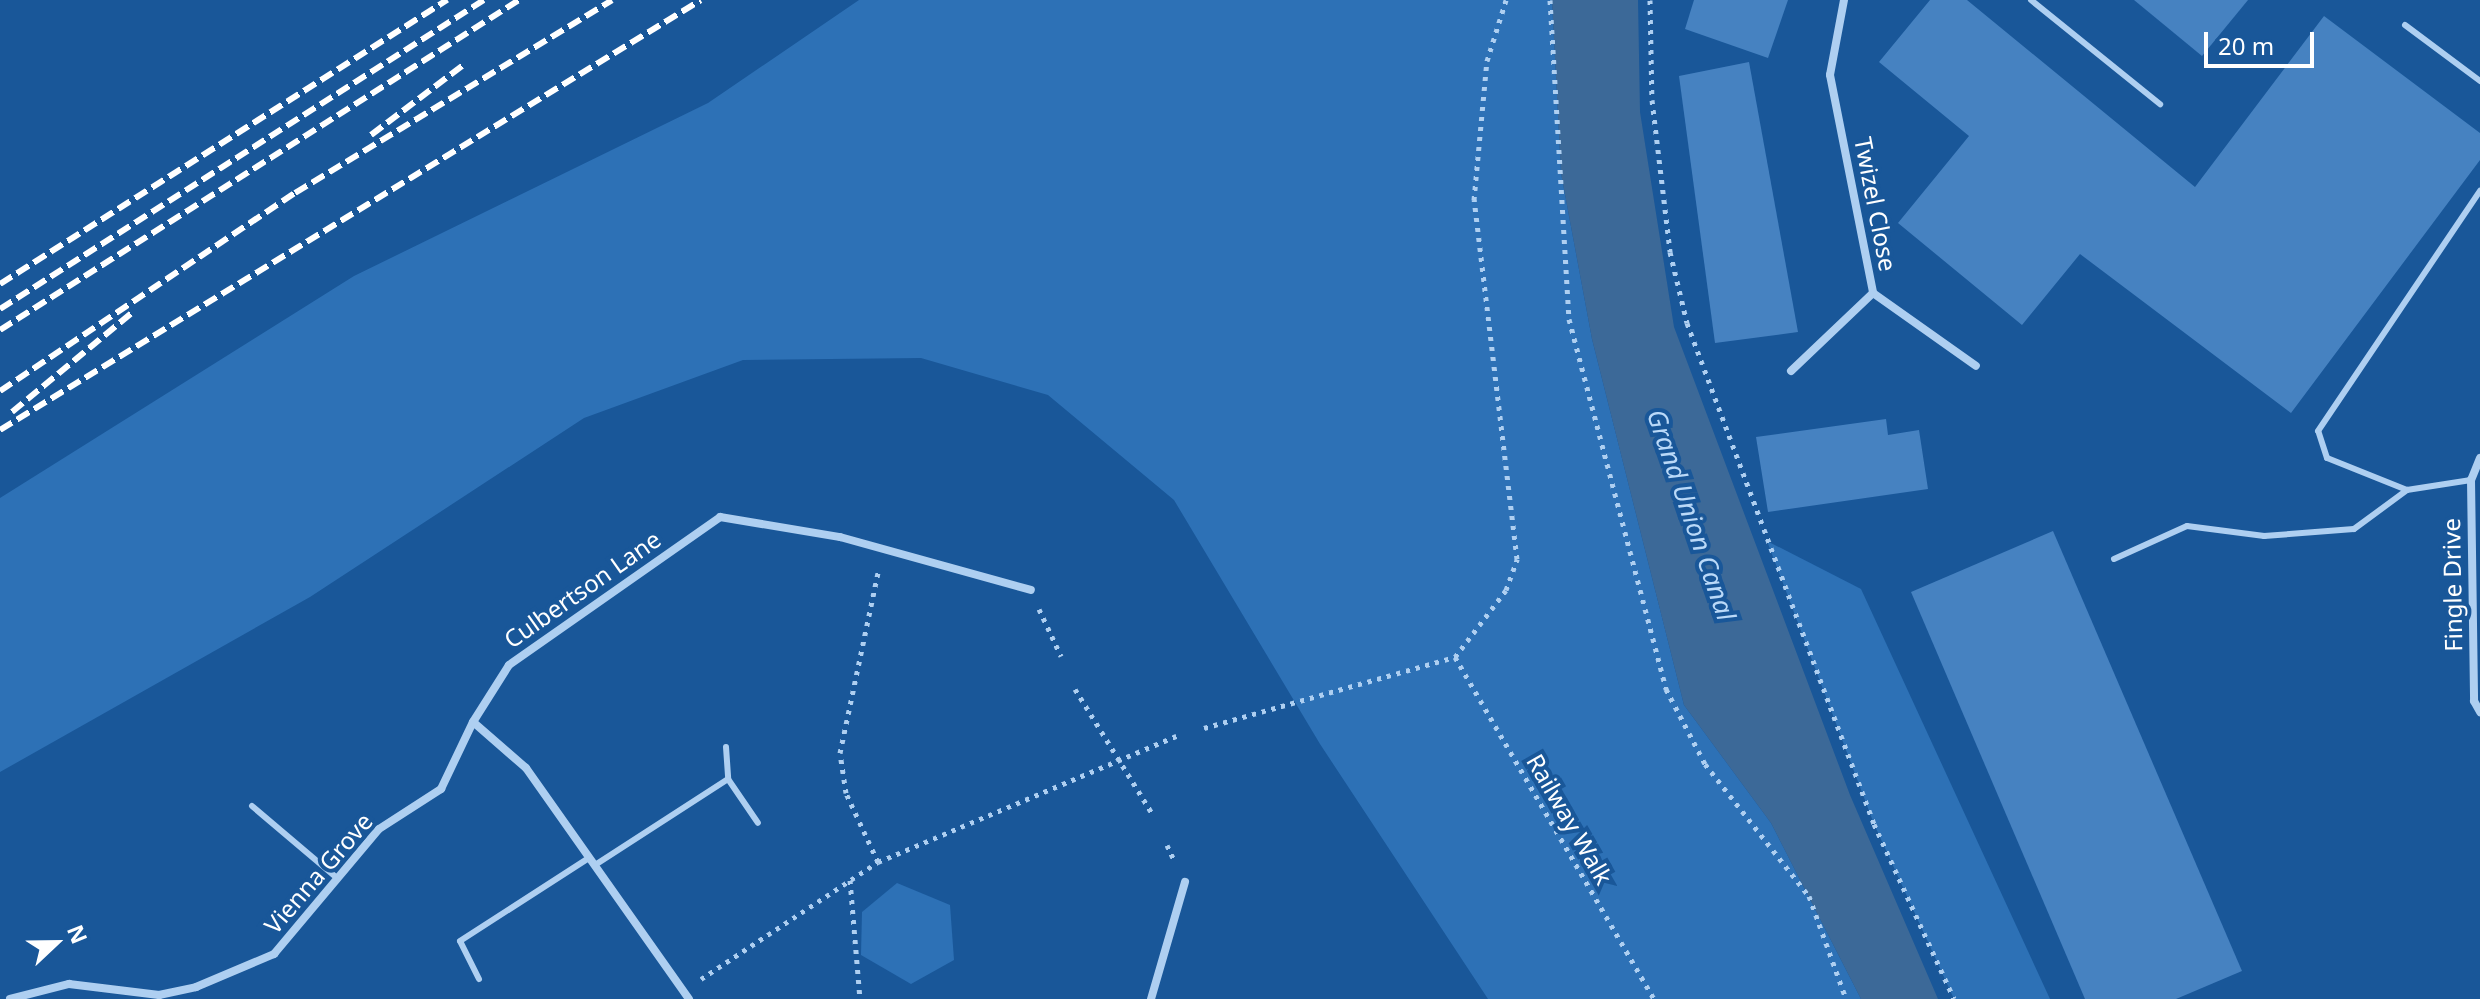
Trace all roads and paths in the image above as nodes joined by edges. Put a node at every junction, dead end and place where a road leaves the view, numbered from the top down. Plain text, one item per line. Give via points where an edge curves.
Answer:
1 (1506, 0) edge
2 (1550, 0) edge
3 (1650, 0) edge
4 (1844, 0) edge
5 (2031, 0) edge
6 (2405, 25) dead end
7 (2480, 81) edge
8 (2160, 104) dead end
9 (2480, 191) edge
10 (1873, 293) junction
11 (1976, 366) dead end
12 (1791, 371) dead end
13 (2480, 458) edge
14 (2471, 480) junction
15 (2407, 490) junction
16 (883, 551) junction
17 (2114, 559) dead end
18 (1031, 590) joint
19 (1061, 656) dead end
20 (1455, 657) junction
21 (1075, 689) dead end
22 (2477, 701) edge
23 (2480, 712) edge
24 (473, 722) junction
25 (1204, 728) dead end
26 (1177, 736) dead end
27 (726, 747) dead end
28 (1113, 758) junction
29 (728, 779) junction
30 (252, 806) dead end
31 (1152, 813) dead end
32 (758, 823) dead end
33 (592, 861) junction
34 (878, 862) junction
35 (337, 878) junction
36 (850, 880) junction
37 (1185, 882) dead end
38 (479, 979) dead end
39 (686, 995) edge
40 (10, 999) edge
41 (860, 999) edge
42 (1151, 999) edge
43 (1654, 999) edge
44 (1846, 999) edge
45 (1954, 999) edge

1 - 20 path via 1487,61 1474,200 1517,559 1506,590
2 - 44 path via 1569,319 1666,689 1705,764 1809,896
3 - 45 path via 1652,100 1670,252 1687,323 1874,824
4 - 10 street, Twizel Close via 1830,75
5 - 8 lane
6 - 7 lane
9 - 15 lane via 2318,431 2327,458
10 - 11 street, Twizel Close
10 - 12 street
13 - 14 street, Fingle Drive
14 - 15 lane
14 - 22 street, Fingle Drive
15 - 17 lane via 2354,529 2264,536 2187,526
16 - 18 street, Culbertson Lane
16 - 24 street, Culbertson Lane via 840,537 720,517 509,665
16 - 34 path via 840,753 846,793
18 - 19 path
20 - 25 path
20 - 43 path, Railway Walk
21 - 28 path
22 - 23 street, Fingle Drive
24 - 33 street via 526,768
24 - 35 street, Vienna Grove via 441,789 379,829
26 - 28 path
27 - 29 lane
28 - 31 path
28 - 34 path
29 - 32 lane
29 - 33 lane
30 - 35 lane
33 - 38 lane via 460,941
33 - 39 street
34 - 36 path
35 - 40 street, Vienna Grove via 274,954 196,987 159,995 69,984
36 - 39 path
36 - 41 path
37 - 42 street

